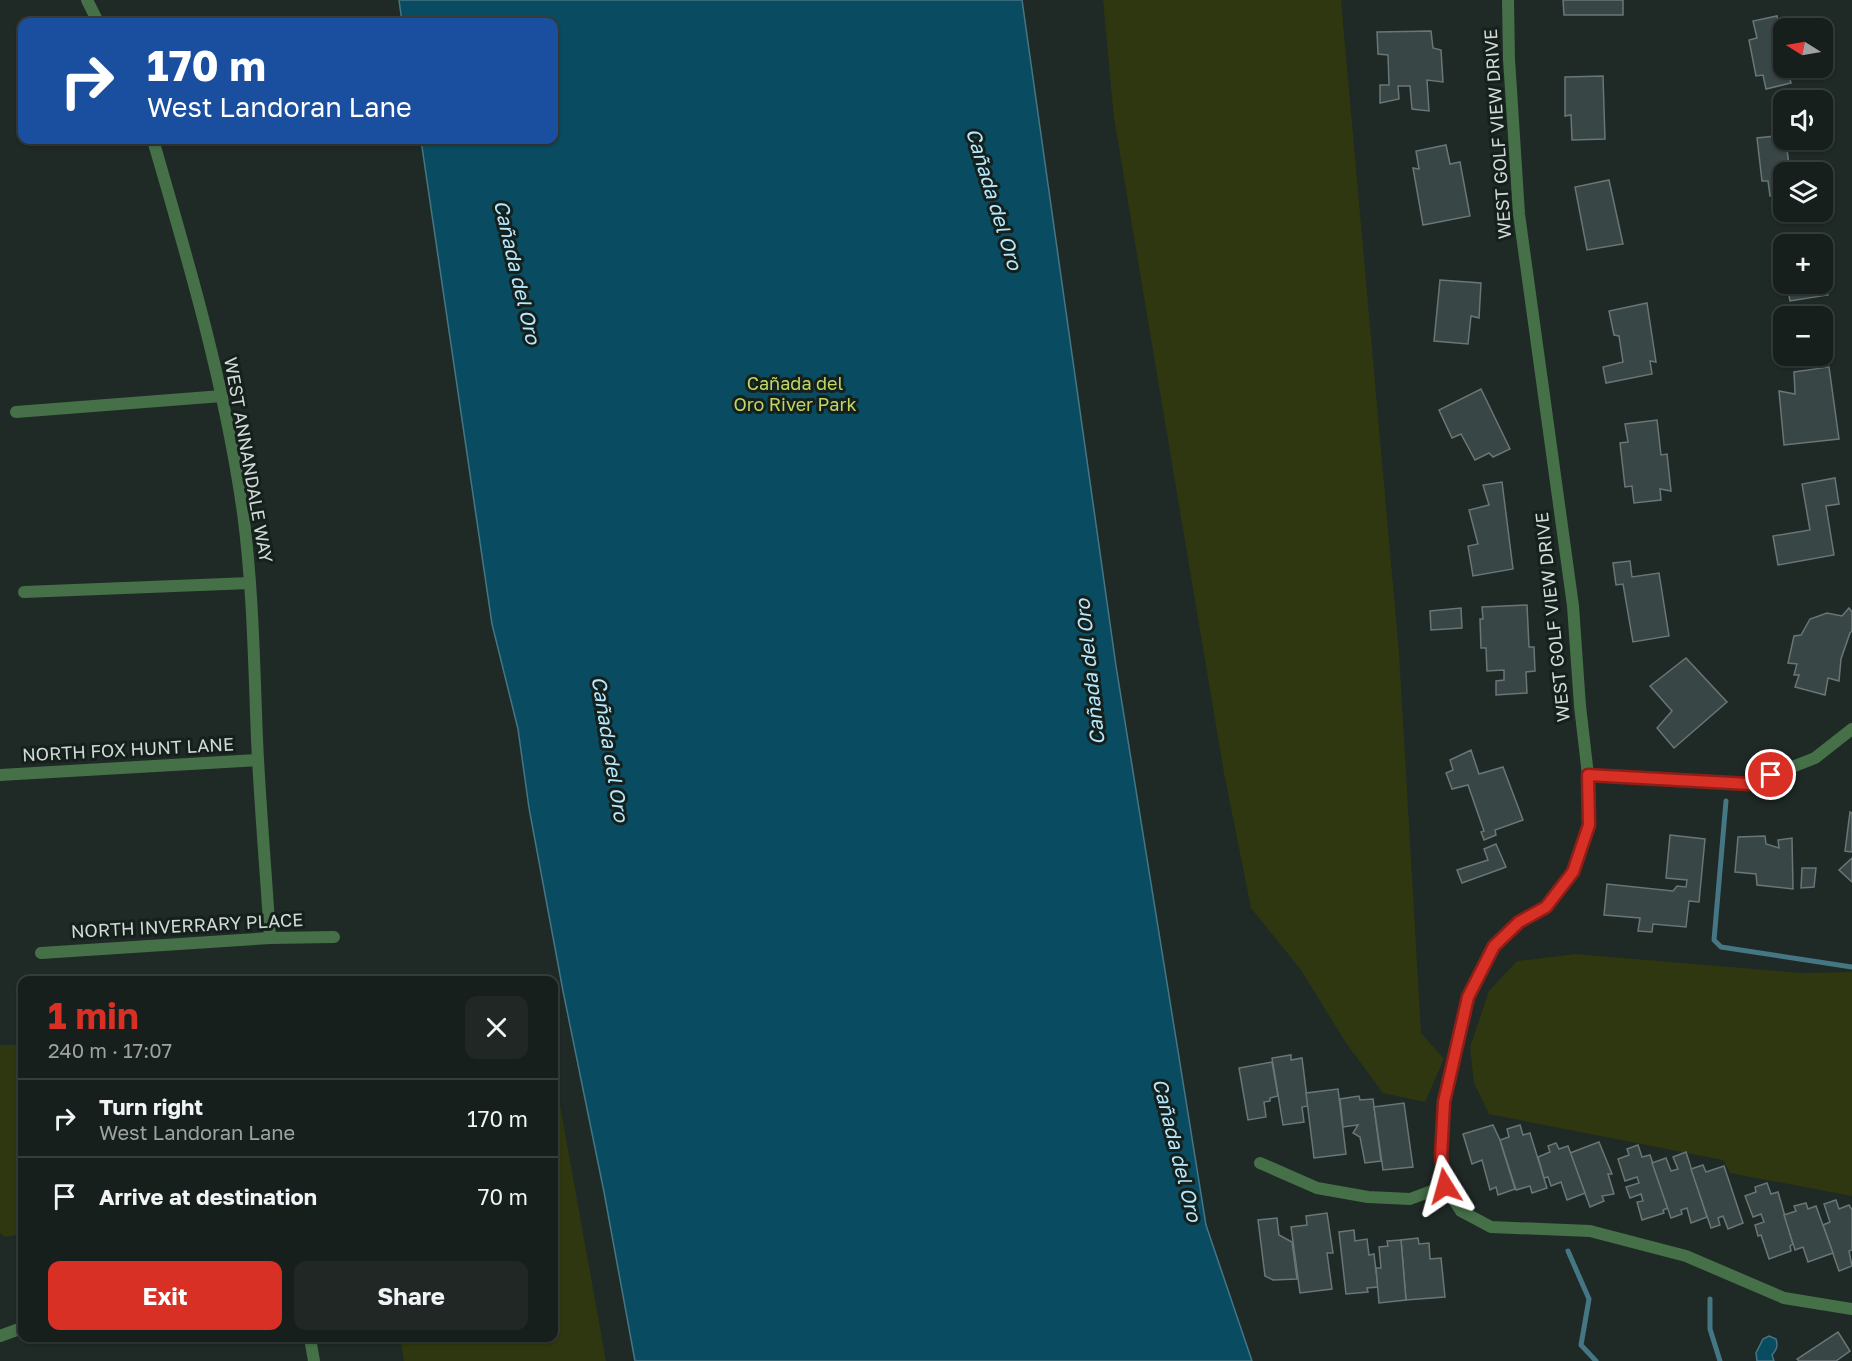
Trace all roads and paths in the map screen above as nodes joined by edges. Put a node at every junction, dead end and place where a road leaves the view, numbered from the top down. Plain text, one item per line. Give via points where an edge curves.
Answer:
1 (87, 0) edge
2 (1508, 0) edge
3 (96, 18) edge
4 (154, 144) edge
5 (222, 396) junction
6 (16, 412) dead end
7 (250, 583) junction
8 (24, 592) dead end
9 (1852, 729) edge
10 (258, 760) junction
11 (0, 775) edge
12 (1588, 775) junction
13 (334, 937) dead end
14 (270, 938) junction
15 (41, 953) dead end
16 (1260, 1163) dead end
17 (1445, 1186) junction
18 (1852, 1310) edge
19 (18, 1329) edge
20 (0, 1336) edge
21 (311, 1342) edge
22 (314, 1361) edge

1 - 3 street
2 - 12 street, WEST GOLF VIEW DRIVE via 1519,214 1574,606
4 - 5 street, WEST ANNANDALE WAY via 200,300
5 - 6 street
5 - 7 street, WEST ANNANDALE WAY via 243,513
7 - 8 street
7 - 10 street, WEST ANNANDALE WAY
9 - 12 street via 1815,758 1749,784
10 - 11 street, NORTH FOX HUNT LANE
10 - 14 street, WEST ANNANDALE WAY
12 - 17 street, WEST GOLF VIEW DRIVE via 1589,825 1573,872 1546,907 1519,922 1494,946 1468,997 1444,1102 1441,1156
13 - 14 street, NORTH INVERRARY PLACE
14 - 15 street, NORTH INVERRARY PLACE
16 - 17 street via 1317,1188 1368,1197 1410,1199
17 - 18 street via 1461,1211 1491,1227 1590,1232 1686,1256 1784,1298
19 - 20 street
21 - 22 street

